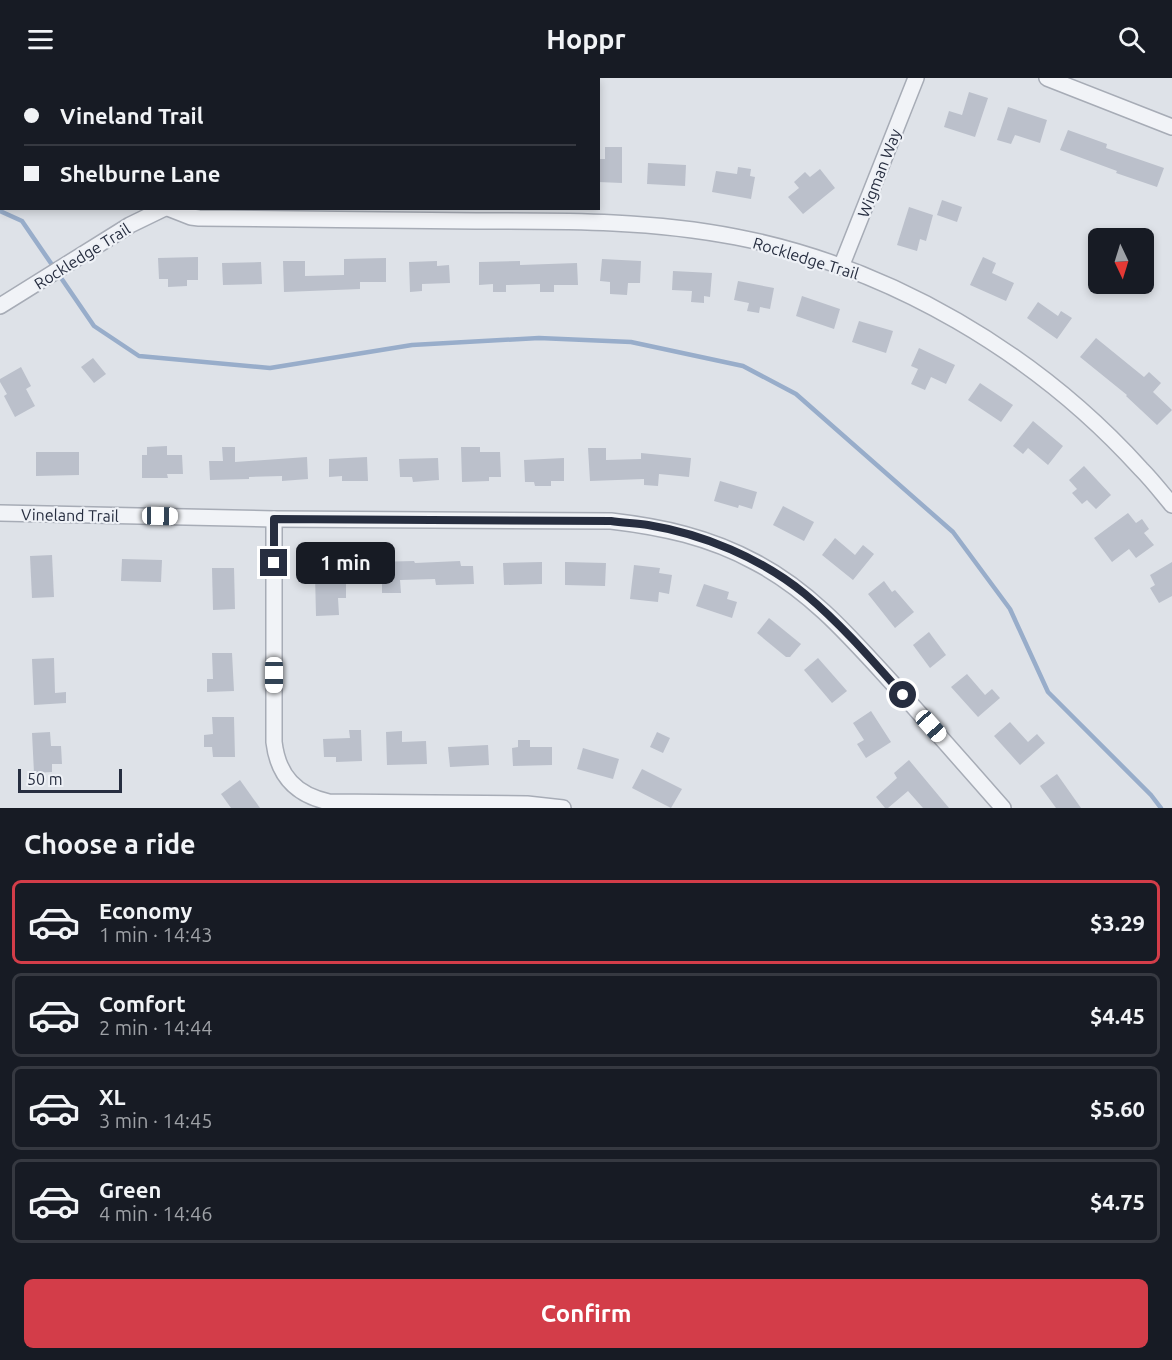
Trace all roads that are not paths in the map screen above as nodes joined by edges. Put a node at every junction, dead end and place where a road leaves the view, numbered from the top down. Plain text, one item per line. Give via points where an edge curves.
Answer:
1 (916, 78) edge
2 (1047, 78) edge
3 (1172, 127) edge
4 (163, 210) edge
5 (172, 210) edge
6 (414, 214) edge
7 (841, 267) junction
8 (0, 306) edge
9 (1172, 505) edge
10 (0, 513) edge
11 (274, 519) junction
12 (563, 808) edge
13 (1003, 808) edge

1 - 7 street, Wigman Way
2 - 3 street
4 - 8 street, Rockledge Trail via 130,225
5 - 6 street, Rockledge Trail via 199,218 361,220
6 - 7 street, Rockledge Trail via 668,226 739,238
7 - 9 street, Rockledge Trail via 939,311 1017,359 1120,446
10 - 11 street, Vineland Trail
11 - 12 street via 274,742 282,771 297,788 329,802 527,804
11 - 13 street, Vineland Trail via 611,521 647,525 722,546 804,593 848,634

